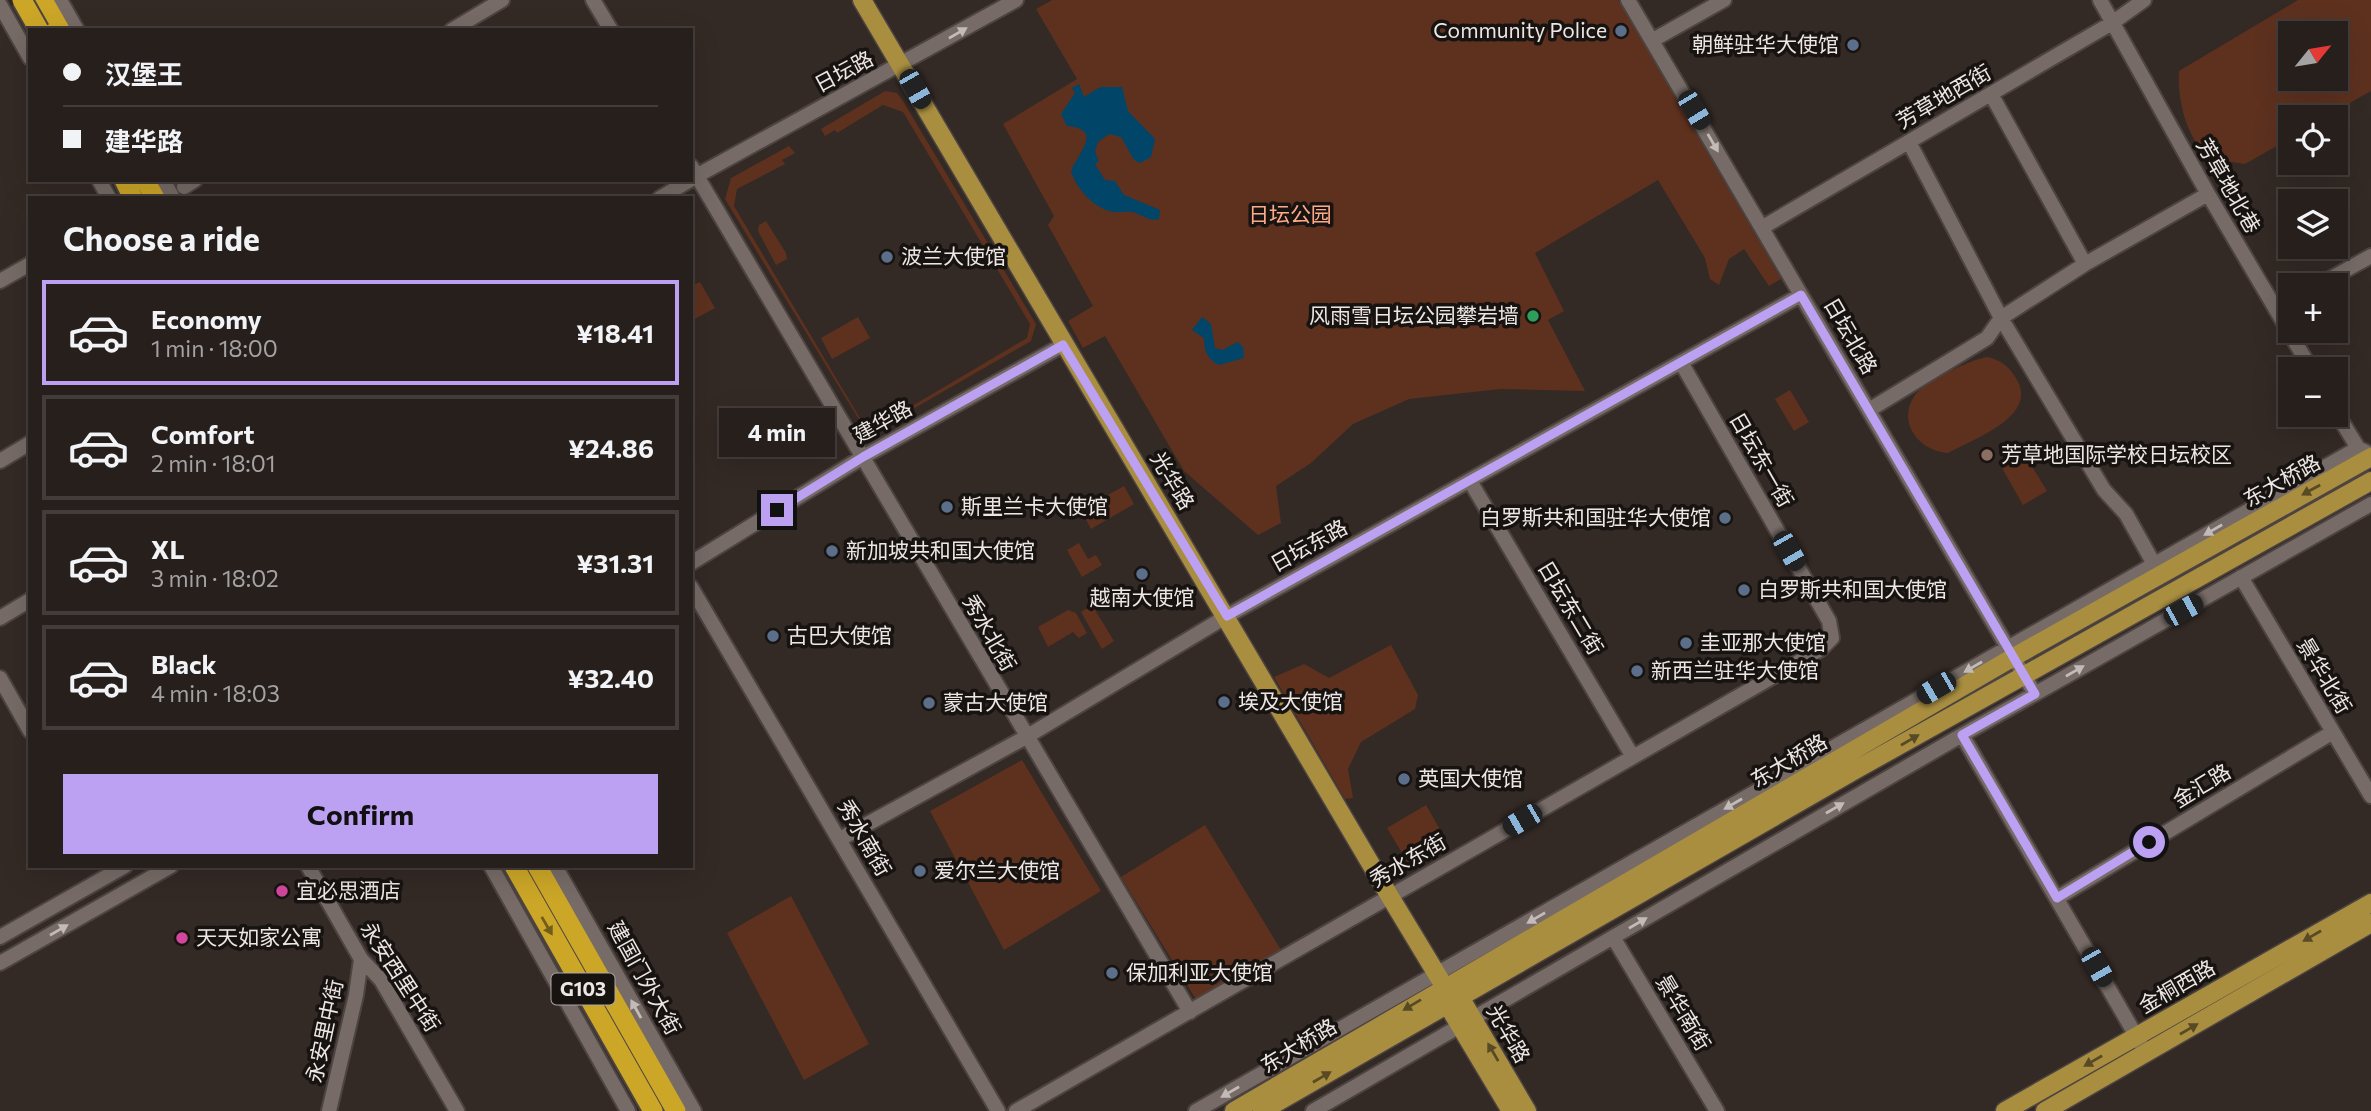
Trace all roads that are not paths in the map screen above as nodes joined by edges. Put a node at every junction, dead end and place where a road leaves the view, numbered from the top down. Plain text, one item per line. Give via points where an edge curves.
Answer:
1 (10, 0) edge
2 (24, 0) edge
3 (43, 0) edge
4 (60, 0) edge
5 (502, 0) edge
6 (593, 0) edge
7 (862, 0) edge
8 (1016, 0) edge
9 (1628, 0) edge
10 (1724, 0) edge
11 (2099, 0) edge
12 (2144, 0) edge
13 (0, 5) edge
14 (8, 20) junction
15 (2112, 23) junction
16 (38, 28) edge
17 (59, 28) edge
18 (76, 28) edge
19 (455, 28) edge
20 (610, 28) edge
21 (1653, 40) junction
22 (28, 55) edge
23 (901, 66) junction
24 (1991, 94) junction
25 (1909, 142) junction
26 (693, 174) edge
27 (693, 177) edge
28 (682, 182) edge
29 (2208, 194) junction
30 (663, 196) edge
31 (1763, 227) junction
32 (2371, 256) edge
33 (2085, 264) junction
34 (28, 265) edge
35 (2341, 273) edge
36 (0, 281) edge
37 (1801, 295) junction
38 (2276, 310) joint
39 (2001, 318) junction
40 (1063, 345) junction
41 (2304, 357) edge
42 (1682, 364) junction
43 (1868, 410) junction
44 (2347, 427) edge
45 (28, 444) edge
46 (2367, 453) edge
47 (863, 457) junction
48 (0, 461) edge
49 (1470, 481) junction
50 (2371, 481) edge
51 (2371, 504) edge
52 (693, 562) edge
53 (2154, 564) junction
54 (2241, 577) junction
55 (693, 590) edge
56 (28, 601) edge
57 (2152, 605) junction
58 (2183, 610) junction
59 (1227, 616) junction
60 (0, 618) edge
61 (1821, 649) joint
62 (2010, 652) junction
63 (2023, 675) junction
64 (0, 678) edge
65 (2035, 694) junction
66 (28, 727) edge
67 (2333, 732) junction
68 (1962, 735) junction
69 (1026, 737) junction
70 (1633, 757) junction
71 (2371, 796) edge
72 (840, 839) junction
73 (121, 868) edge
74 (167, 868) edge
75 (309, 868) edge
76 (492, 868) edge
77 (515, 868) edge
78 (538, 868) edge
79 (556, 868) edge
80 (1389, 895) junction
81 (2057, 898) junction
82 (2371, 902) edge
83 (2371, 923) edge
84 (0, 937) edge
85 (1613, 937) junction
86 (361, 959) junction
87 (0, 963) edge
88 (1447, 990) junction
89 (1190, 1012) junction
90 (1467, 1023) junction
91 (627, 1024) junction
92 (2136, 1036) junction
93 (2146, 1053) junction
94 (665, 1062) junction
95 (623, 1109) edge
96 (329, 1111) edge
97 (457, 1111) edge
98 (653, 1111) edge
99 (676, 1111) edge
100 (694, 1111) edge
101 (998, 1111) edge
102 (1016, 1111) edge
103 (1196, 1111) edge
104 (1234, 1111) edge
105 (1262, 1111) edge
106 (1313, 1111) edge
107 (1511, 1111) edge
108 (1527, 1111) edge
109 (1717, 1111) edge
110 (2006, 1111) edge
111 (2045, 1111) edge

1 - 13 street
2 - 14 street
2 - 16 highway, bridge
3 - 17 highway
4 - 18 street
5 - 19 street
6 - 20 street
7 - 23 main road, 光华路
23 -> 8 street, 日坛路
9 - 21 street, 日坛北路
10 - 21 street
11 - 15 street, 芳草地北巷
12 - 15 street, 芳草地西街
13 - 14 street
14 - 22 street
15 - 24 street, 芳草地西街
15 - 29 street, 芳草地北巷
21 -> 31 street, 日坛北路
23 - 26 street, 日坛路
23 - 40 main road, 光华路
24 - 25 street, 芳草地西街
24 - 33 street
25 - 31 street, 芳草地西街
25 - 39 street
27 - 47 street, 秀水北街
28 - 30 street, 日坛路
29 - 33 street
29 - 38 street, 芳草地北巷
31 - 37 street, 日坛北路
32 - 35 street
33 - 39 street
34 - 36 street
37 - 42 street, 日坛东路
37 - 43 street, 日坛北路
38 - 41 street, 芳草地北巷
39 - 43 street via 1987,338
39 - 53 street
40 - 47 street, 建华路
40 - 59 main road, 光华路
42 - 49 street, 日坛东路
42 - 61 street, 日坛东一街 via 1829,621 1832,638
43 - 62 street, 日坛北路
44 - 46 street
45 - 48 street
46 -> 53 street
46 -> 62 main road, 东大桥路
47 - 52 street, 建华路
47 - 69 street, 秀水北街
49 - 59 street, 日坛东路
49 - 70 street, 日坛东二街
50 - 57 main road, 东大桥路
51 - 54 street
53 - 62 street
54 - 58 street
54 - 67 street, 景华北街
55 - 72 street, 秀水南街
56 - 60 street
57 - 58 street
57 - 63 main road, 东大桥路
65 -> 58 street
59 - 69 street, 日坛东路
59 - 80 main road, 光华路
61 - 70 street, 秀水东街
62 - 63 street, 日坛北路
62 -> 88 main road, 东大桥路
63 - 65 street, 日坛北路
88 -> 63 main road, 东大桥路
64 - 66 street
65 - 68 street
67 - 71 street, 景华北街
67 - 81 street, 金汇路
68 - 81 street
85 -> 68 street
69 - 72 street, 日坛东路
69 - 89 street, 秀水北街
70 - 80 street, 秀水东街
72 - 101 street, 秀水南街
73 - 84 street
87 -> 74 street
75 - 86 street, 永安西里中街
76 - 95 street
77 -> 98 highway, G103
78 - 91 highway, 建国门外大街 / G103
94 -> 79 street, 建国门外大街
80 - 88 main road, 光华路
80 - 89 street, 秀水东街
81 - 92 street
82 -> 92 main road, 金桐西路
93 -> 83 main road, 金桐西路
85 - 90 street
85 - 109 street, 景华南街
86 - 96 street, 永安里中街
86 - 97 street, 永安西里中街 via 381,981
88 - 90 main road, 光华路
88 -> 103 street
88 -> 104 main road, 东大桥路
105 -> 88 main road, 东大桥路
89 - 102 street, 秀水东街
90 - 106 street
90 - 107 main road, 光华路
108 -> 90 main road, 光华路
91 - 94 street
91 - 99 highway, 建国门外大街 / G103
92 - 93 street
92 -> 110 main road, 金桐西路
93 - 111 main road, 金桐西路
94 - 100 street, 建国门外大街

